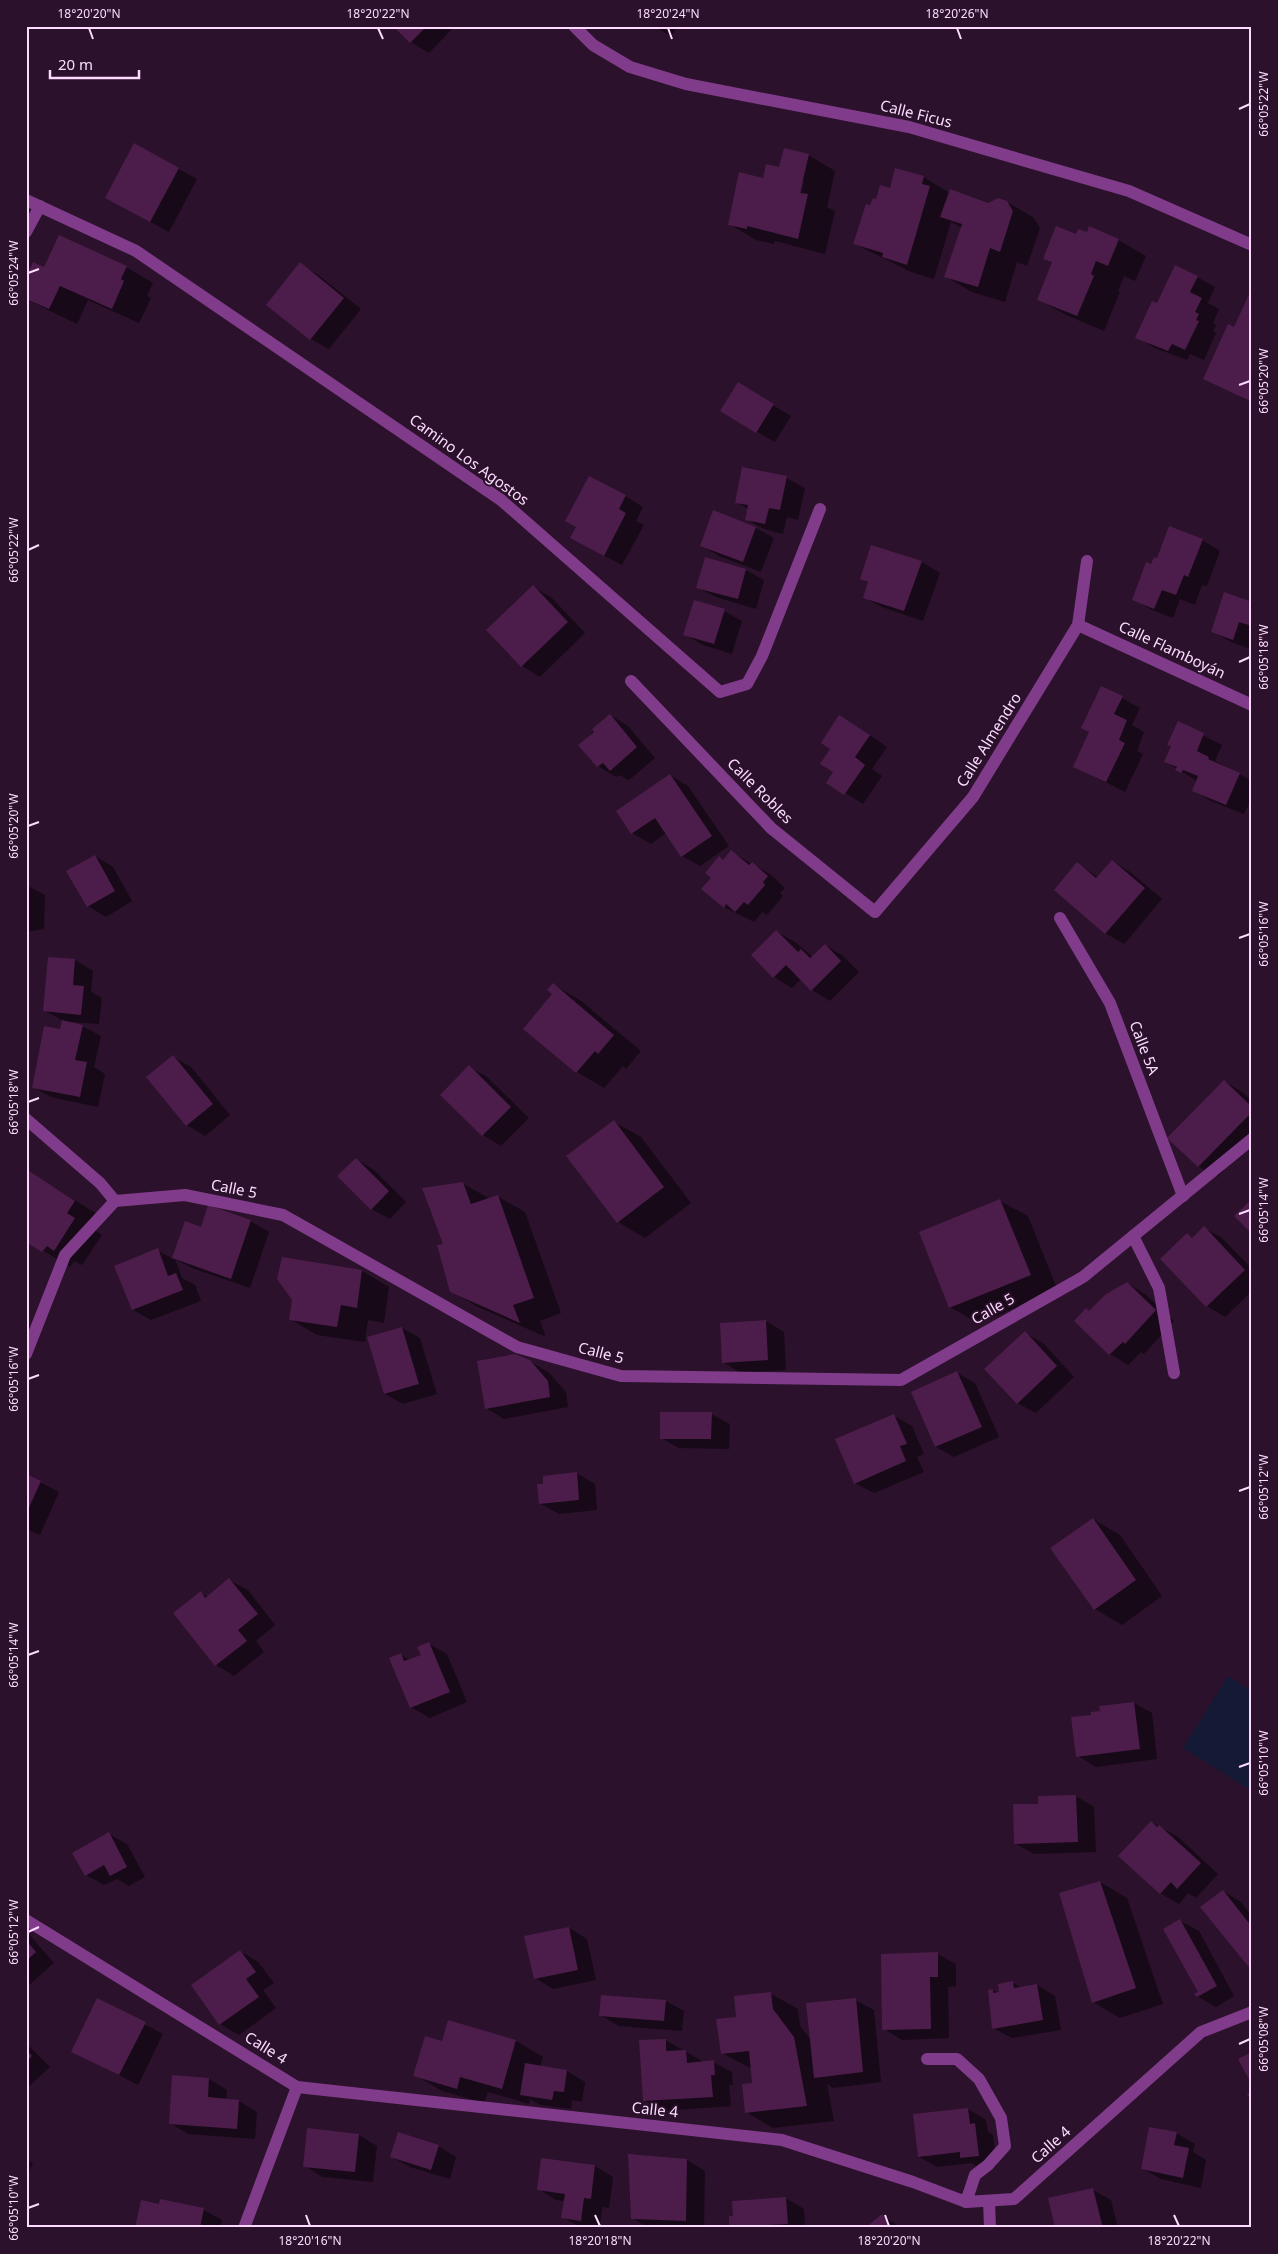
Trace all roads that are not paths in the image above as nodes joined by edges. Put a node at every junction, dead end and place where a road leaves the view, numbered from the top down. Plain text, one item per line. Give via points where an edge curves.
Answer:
1 (574, 26) edge
2 (26, 200) edge
3 (40, 206) junction
4 (26, 232) edge
5 (1252, 245) edge
6 (820, 509) dead end
7 (1087, 561) dead end
8 (1078, 625) junction
9 (632, 681) dead end
10 (1252, 705) edge
11 (875, 912) joint
12 (1060, 918) dead end
13 (26, 1119) edge
14 (1252, 1140) edge
15 (1182, 1196) junction
16 (115, 1201) junction
17 (1133, 1236) junction
18 (26, 1354) edge
19 (1174, 1373) dead end
20 (26, 1920) edge
21 (1252, 2012) edge
22 (927, 2059) dead end
23 (297, 2087) junction
24 (989, 2201) junction
25 (966, 2202) junction
26 (244, 2228) edge
27 (990, 2228) edge

1 - 5 street, Calle Ficus via 593,45 630,67 686,84 909,127 1130,191
2 - 3 street
3 - 4 street
3 - 6 street, Camino Los Agostos via 136,251 501,500 720,692 747,684 762,656
7 - 8 street, Calle Almendro
8 - 10 street, Calle Flamboyán
8 - 11 street, Calle Almendro via 973,797
9 - 11 street, Calle Robles via 771,828
12 - 15 street, Calle 5A via 1110,1003
13 - 16 street via 100,1182
14 - 15 street, Calle 5
15 - 17 street, Calle 5
16 - 17 street, Calle 5 via 185,1195 283,1215 516,1347 621,1376 901,1380 1083,1277
16 - 18 street via 65,1255
17 - 19 street via 1159,1288
20 - 23 street, Calle 4
21 - 24 street, Calle 4 via 1202,2032 1014,2199
22 - 25 street via 957,2059 979,2079 1001,2118 1005,2146 975,2175
23 - 25 street, Calle 4 via 782,2140
23 - 26 street
24 - 25 street, Calle 4
24 - 27 street

